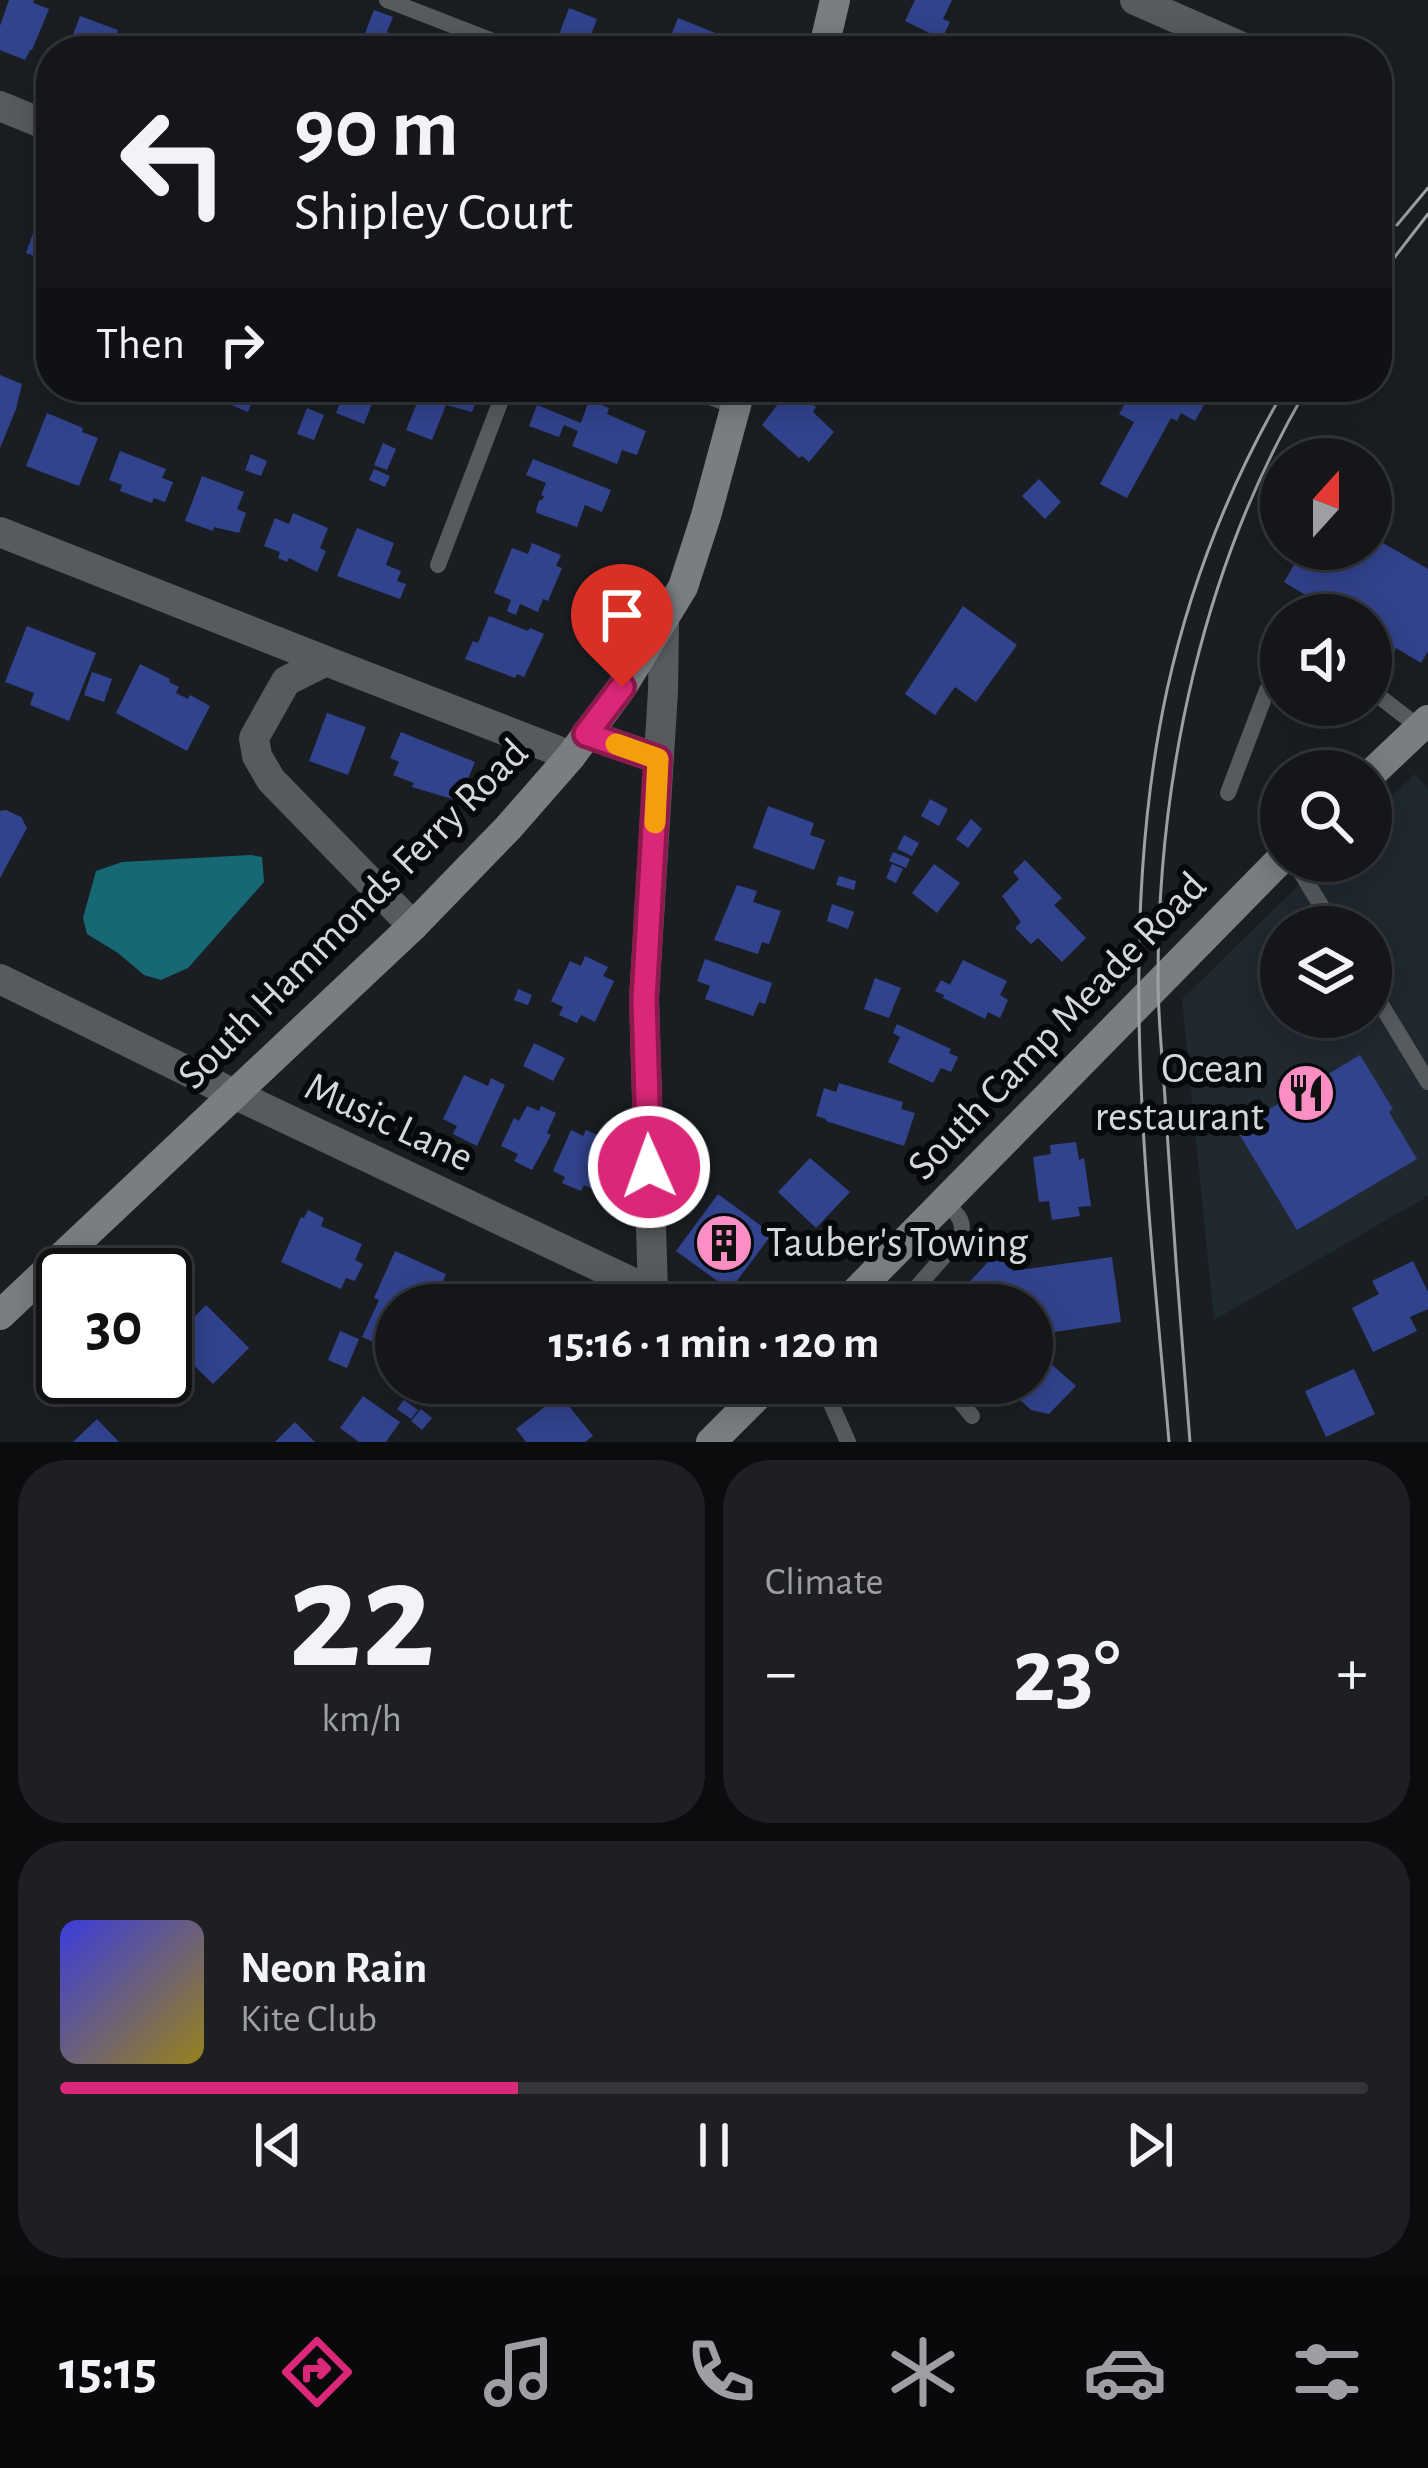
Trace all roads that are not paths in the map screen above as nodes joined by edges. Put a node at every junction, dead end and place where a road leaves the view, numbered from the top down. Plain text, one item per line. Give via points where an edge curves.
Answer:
1 (387, 0) edge
2 (836, 0) edge
3 (1135, 0) edge
4 (480, 36) edge
5 (827, 36) edge
6 (1217, 36) edge
7 (0, 106) edge
8 (36, 121) edge
9 (500, 402) edge
10 (737, 402) edge
11 (0, 532) edge
12 (438, 565) dead end
13 (664, 622) junction
14 (326, 662) junction
15 (1392, 703) edge
16 (1260, 708) edge
17 (1424, 724) edge
18 (578, 745) junction
19 (1392, 754) edge
20 (658, 759) junction
21 (1228, 793) dead end
22 (1260, 880) edge
23 (413, 926) junction
24 (0, 979) edge
25 (1392, 1023) edge
26 (1428, 1082) edge
27 (234, 1094) junction
28 (944, 1202) junction
29 (634, 1284) edge
30 (665, 1284) edge
31 (874, 1284) edge
32 (920, 1284) edge
33 (0, 1315) edge
34 (749, 1404) edge
35 (831, 1404) edge
36 (962, 1404) edge
37 (972, 1416) dead end
38 (711, 1442) edge
39 (848, 1442) edge

1 - 4 lane
2 - 5 street
3 - 6 street
7 - 8 street
9 - 12 lane
10 - 13 street, South Hammonds Ferry Road via 683,587
11 - 14 street
13 - 18 street, South Hammonds Ferry Road
13 - 20 street
14 - 18 street
14 - 23 street via 286,681 254,738 257,756 271,781
15 - 17 lane
16 - 21 lane
17 - 19 street
18 - 20 street
18 - 23 street, South Hammonds Ferry Road
20 - 30 street via 644,999
22 - 28 street, South Camp Meade Road
23 - 27 street, South Hammonds Ferry Road
24 - 27 street, Music Lane
25 - 26 lane
27 - 29 street, Music Lane
27 - 33 street, South Hammonds Ferry Road
28 - 31 street, South Camp Meade Road
28 - 32 lane via 961,1218 961,1237
34 - 38 street
35 - 39 lane
36 - 37 lane

